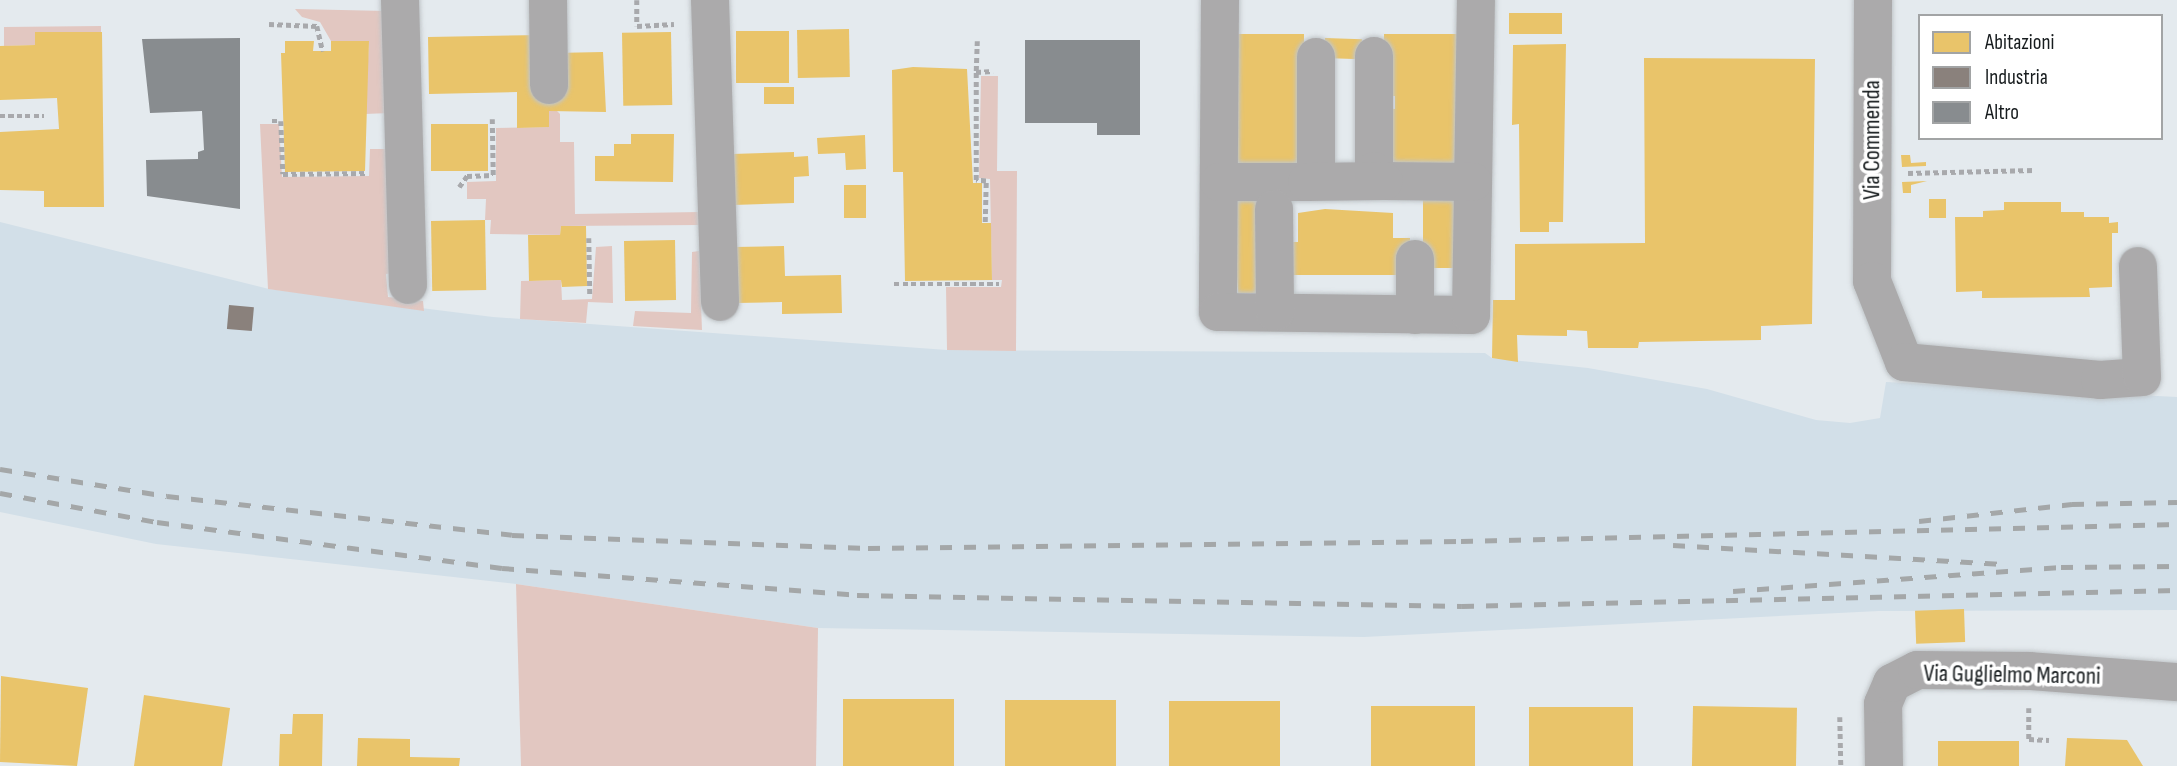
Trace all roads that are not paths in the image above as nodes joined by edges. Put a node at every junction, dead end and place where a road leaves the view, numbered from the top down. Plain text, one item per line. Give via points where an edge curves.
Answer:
1 (400, 0) edge
2 (548, 0) edge
3 (1220, 0) edge
4 (1476, 0) edge
5 (1873, 0) edge
6 (696, 12) edge
7 (1374, 56) dead end
8 (1316, 57) dead end
9 (549, 85) dead end
10 (1384, 181) junction
11 (1219, 182) junction
12 (1307, 182) junction
13 (1473, 182) junction
14 (1274, 209) dead end
15 (1415, 259) dead end
16 (2138, 266) dead end
17 (408, 285) dead end
18 (720, 302) dead end
19 (1275, 312) junction
20 (1415, 314) junction
21 (2177, 682) edge
22 (1884, 766) edge

1 - 17 street
2 - 9 street
3 - 11 street
4 - 13 street
5 - 16 street, Via Commenda via 1871,281 1904,362 2100,380 2142,377
6 - 18 street
7 - 10 street via 1374,171
8 - 12 street via 1317,172
10 - 12 street
10 - 13 street
11 - 12 street
11 - 19 street via 1218,312
13 - 20 street via 1471,316
14 - 19 street
15 - 20 street
19 - 20 street
21 - 22 street, Via Guglielmo Marconi via 2030,671 1917,670 1892,683 1883,704

